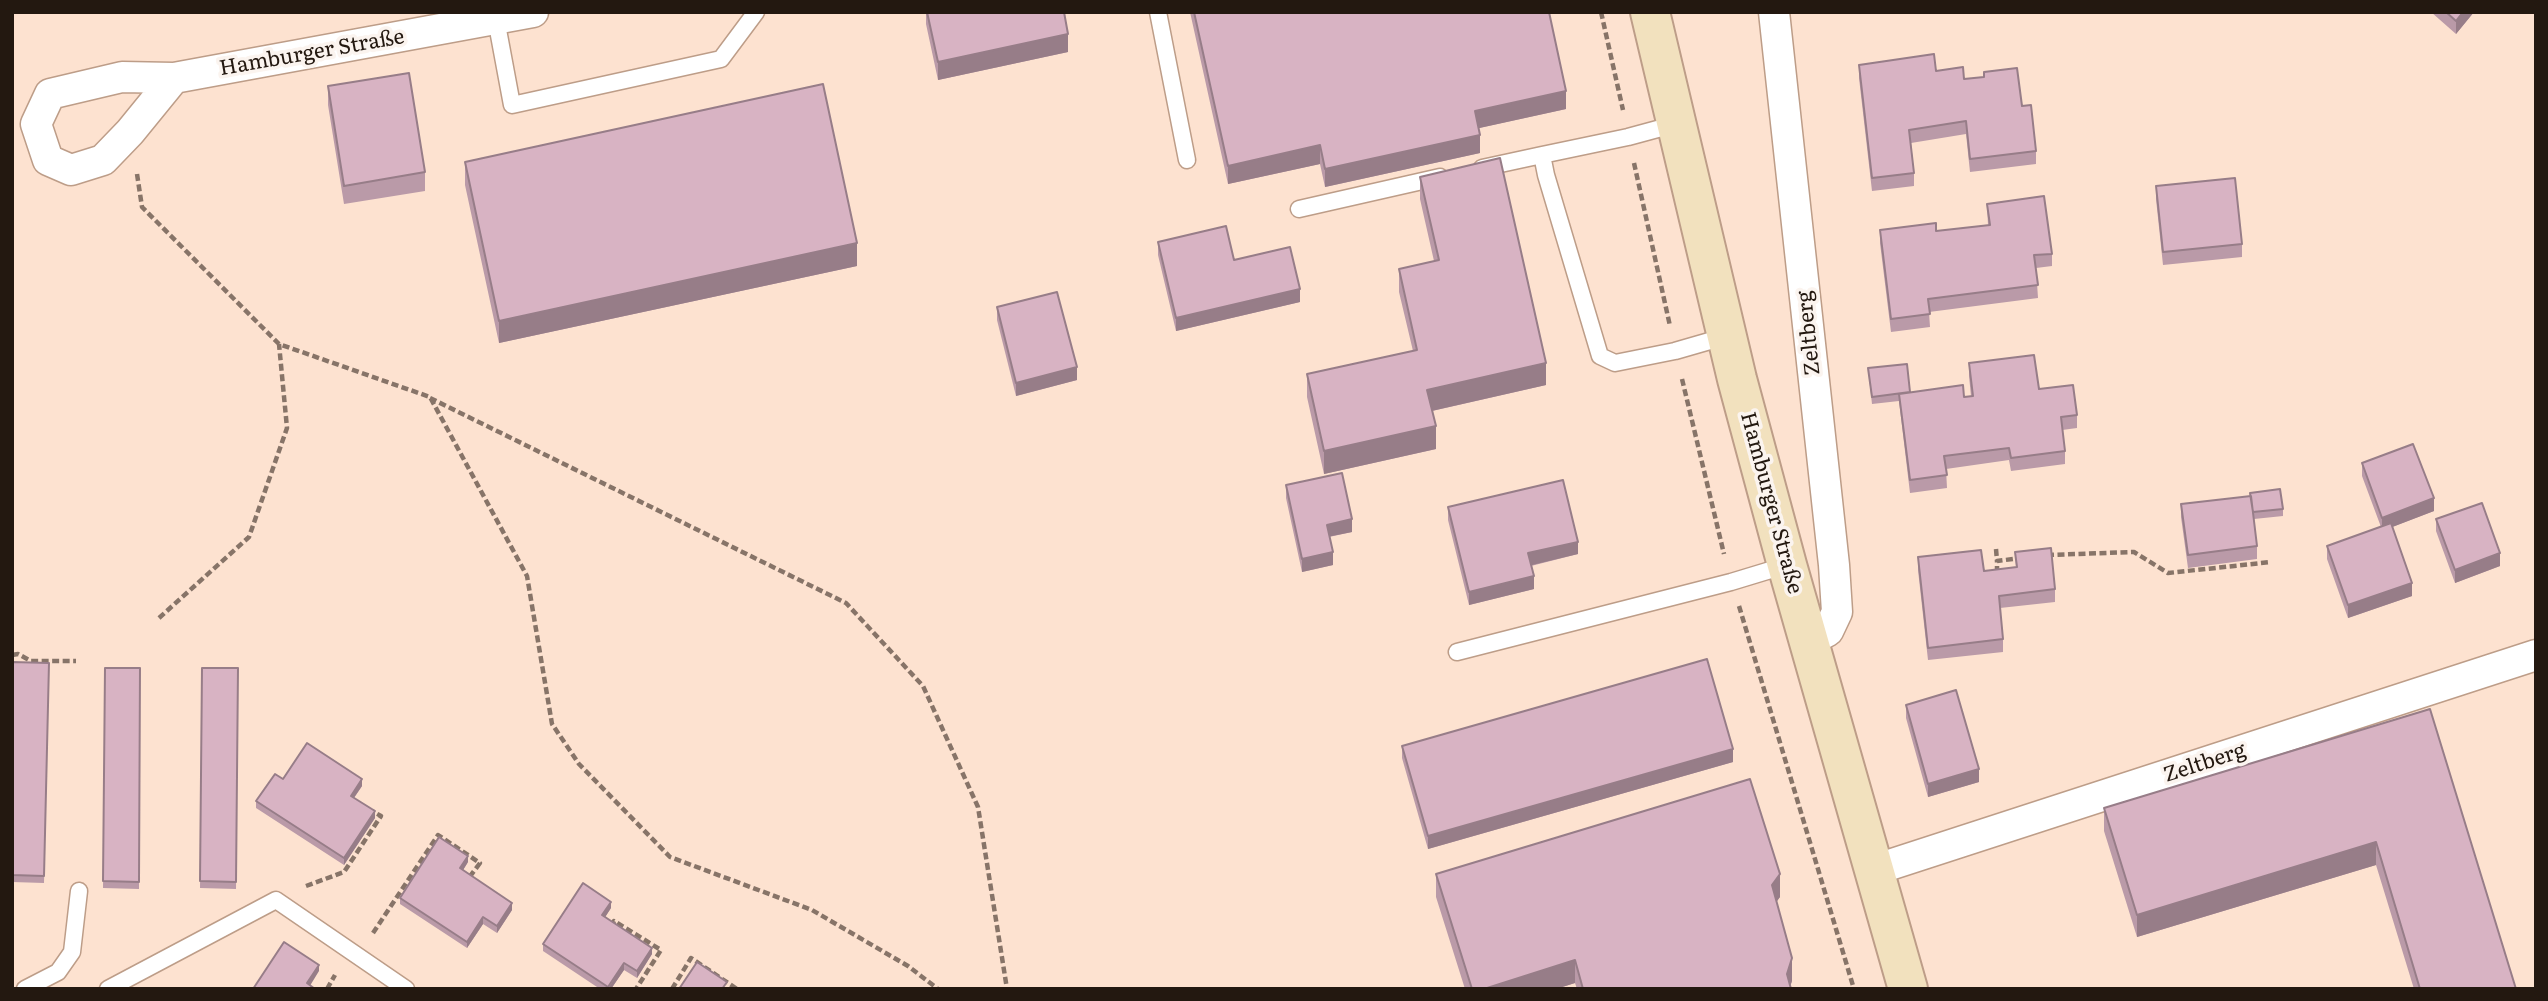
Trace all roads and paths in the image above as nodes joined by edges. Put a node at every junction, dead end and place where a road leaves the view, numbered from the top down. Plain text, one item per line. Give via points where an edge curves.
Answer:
1 (533, 12) edge
2 (757, 12) edge
3 (1158, 12) edge
4 (1601, 12) edge
5 (1650, 12) edge
6 (1774, 12) edge
7 (496, 19) junction
8 (174, 78) junction
9 (1676, 124) junction
10 (130, 132) junction
11 (1628, 137) junction
12 (1542, 155) junction
13 (1187, 160) dead end
14 (1299, 209) dead end
15 (1727, 336) junction
16 (279, 344) junction
17 (1675, 351) junction
18 (430, 397) junction
19 (1996, 549) dead end
20 (2042, 556) edge
21 (2031, 557) edge
22 (1997, 561) junction
23 (2271, 562) dead end
24 (1787, 565) junction
25 (1731, 582) junction
26 (1997, 582) edge
27 (159, 618) dead end
28 (1809, 641) junction
29 (1457, 653) dead end
30 (12, 655) edge
31 (2536, 656) edge
32 (76, 661) dead end
33 (364, 805) edge
34 (1874, 870) junction
35 (468, 880) edge
36 (79, 891) dead end
37 (283, 905) junction
38 (611, 928) edge
39 (357, 956) junction
40 (25, 989) edge
41 (108, 989) edge
42 (406, 989) edge
43 (636, 989) edge
44 (672, 989) edge
45 (737, 989) edge
46 (938, 989) edge
47 (1007, 989) edge
48 (1853, 989) edge
49 (1908, 989) edge

1 - 7 street, Hamburger Straße
2 - 7 lane via 721,58 512,105
3 - 13 lane
4 - 11 path
5 - 9 main road, Hamburger Straße
6 - 28 street, Zeltberg via 1837,612 1828,631
7 - 8 street, Hamburger Straße
8 - 10 street, Hamburger Straße
8 - 10 street, Hamburger Straße via 122,77 50,94 36,124 48,160 71,170 103,160
9 - 11 lane
9 - 15 main road, Hamburger Straße
10 - 16 path via 142,206
11 - 12 lane
11 - 17 path
12 - 14 lane
12 - 17 lane via 1600,356 1615,363
15 - 17 lane
15 - 24 main road, Hamburger Straße
16 - 18 path
16 - 27 path via 287,428 249,537
17 - 25 path
18 - 46 path via 527,576 552,723 579,764 670,857 812,910 908,966
18 - 47 path via 846,603 923,686 978,807
19 - 22 path
20 - 23 path via 2134,552 2168,573
21 - 22 path
22 - 26 path
24 - 25 lane
24 - 28 main road, Hamburger Straße
25 - 29 lane
25 - 48 path
28 - 34 main road, Hamburger Straße
30 - 32 path via 31,661
31 - 34 street, Zeltberg
33 - 37 path via 381,816 344,872 295,890
34 - 49 main road, Hamburger Straße
35 - 39 path via 480,863 438,835
36 - 40 lane via 72,952 58,972
37 - 39 lane
37 - 41 lane via 276,901
38 - 43 path via 614,921 661,950
39 - 42 lane
44 - 45 path via 691,958

